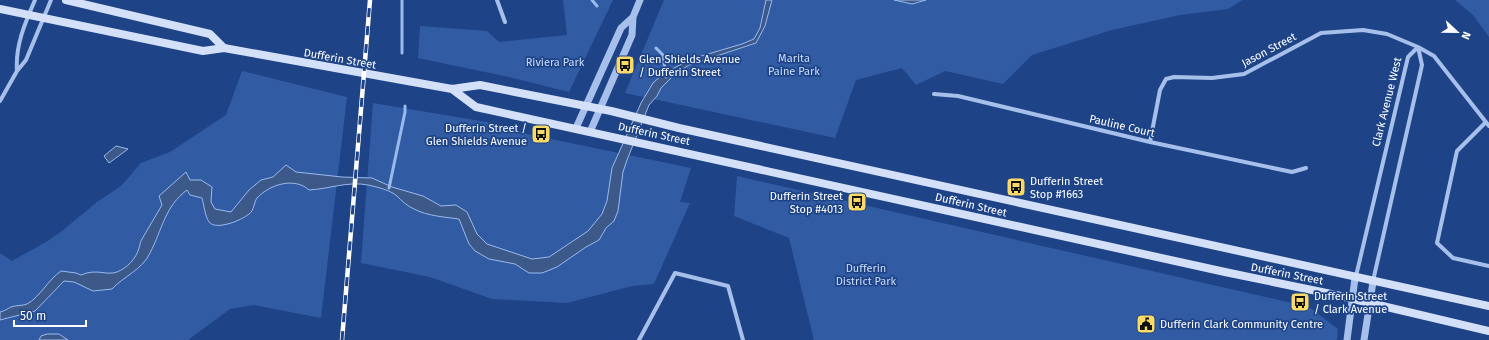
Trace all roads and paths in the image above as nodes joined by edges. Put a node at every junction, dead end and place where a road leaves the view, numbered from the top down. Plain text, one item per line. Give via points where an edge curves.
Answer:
1 (35, 0) edge
2 (51, 0) edge
3 (66, 0) edge
4 (497, 0) edge
5 (640, 0) edge
6 (0, 9) edge
7 (29, 15) junction
8 (43, 17) junction
9 (633, 17) junction
10 (504, 22) dead end
11 (1418, 47) junction
12 (224, 48) junction
13 (17, 72) junction
14 (452, 89) junction
15 (934, 94) dead end
16 (0, 101) edge
17 (586, 106) junction
18 (600, 109) junction
19 (1488, 124) edge
20 (576, 128) junction
21 (590, 132) junction
22 (1150, 142) junction
23 (1306, 168) dead end
24 (1489, 266) edge
25 (1355, 278) junction
26 (1373, 282) junction
27 (1352, 299) junction
28 (1369, 304) junction
29 (1489, 306) edge
30 (1489, 331) edge
31 (639, 340) edge
32 (743, 340) edge
33 (1347, 340) edge
34 (1364, 340) edge

1 - 7 street
2 - 8 street
3 - 12 main road via 210,34
4 - 10 street
5 - 9 street
6 - 7 main road, Dufferin Street
7 - 8 main road, Dufferin Street
7 - 13 street via 16,57
8 - 12 main road, Dufferin Street via 203,51
8 - 13 street via 26,60
9 - 17 street via 621,28
9 - 18 street via 632,35
11 - 19 street via 1434,56
11 - 22 street, Jason Street via 1387,34 1364,30 1334,31 1305,40 1244,74 1227,78 1166,79 1160,90
11 - 25 street, Clark Avenue West via 1408,57
11 - 26 street, Clark Avenue West via 1422,65
12 - 14 main road, Dufferin Street
13 - 16 street
14 - 17 main road, Dufferin Street via 480,85
14 - 20 main road, Dufferin Street via 476,107
15 - 22 street, Pauline Court via 958,96
17 - 18 main road, Dufferin Street
17 - 20 street
18 - 21 street
18 - 25 main road, Dufferin Street
19 - 24 street via 1457,151 1437,243 1453,258
20 - 21 main road, Dufferin Street
21 - 27 main road, Dufferin Street
22 - 23 street, Pauline Court via 1292,172
25 - 26 main road, Dufferin Street
25 - 27 street, Clark Avenue West
26 - 28 street, Clark Avenue West
26 - 29 main road, Dufferin Street
27 - 28 main road, Dufferin Street
27 - 33 street, Clark Avenue West
28 - 30 main road, Dufferin Street
28 - 34 street, Clark Avenue West
31 - 32 street via 675,273 728,286

